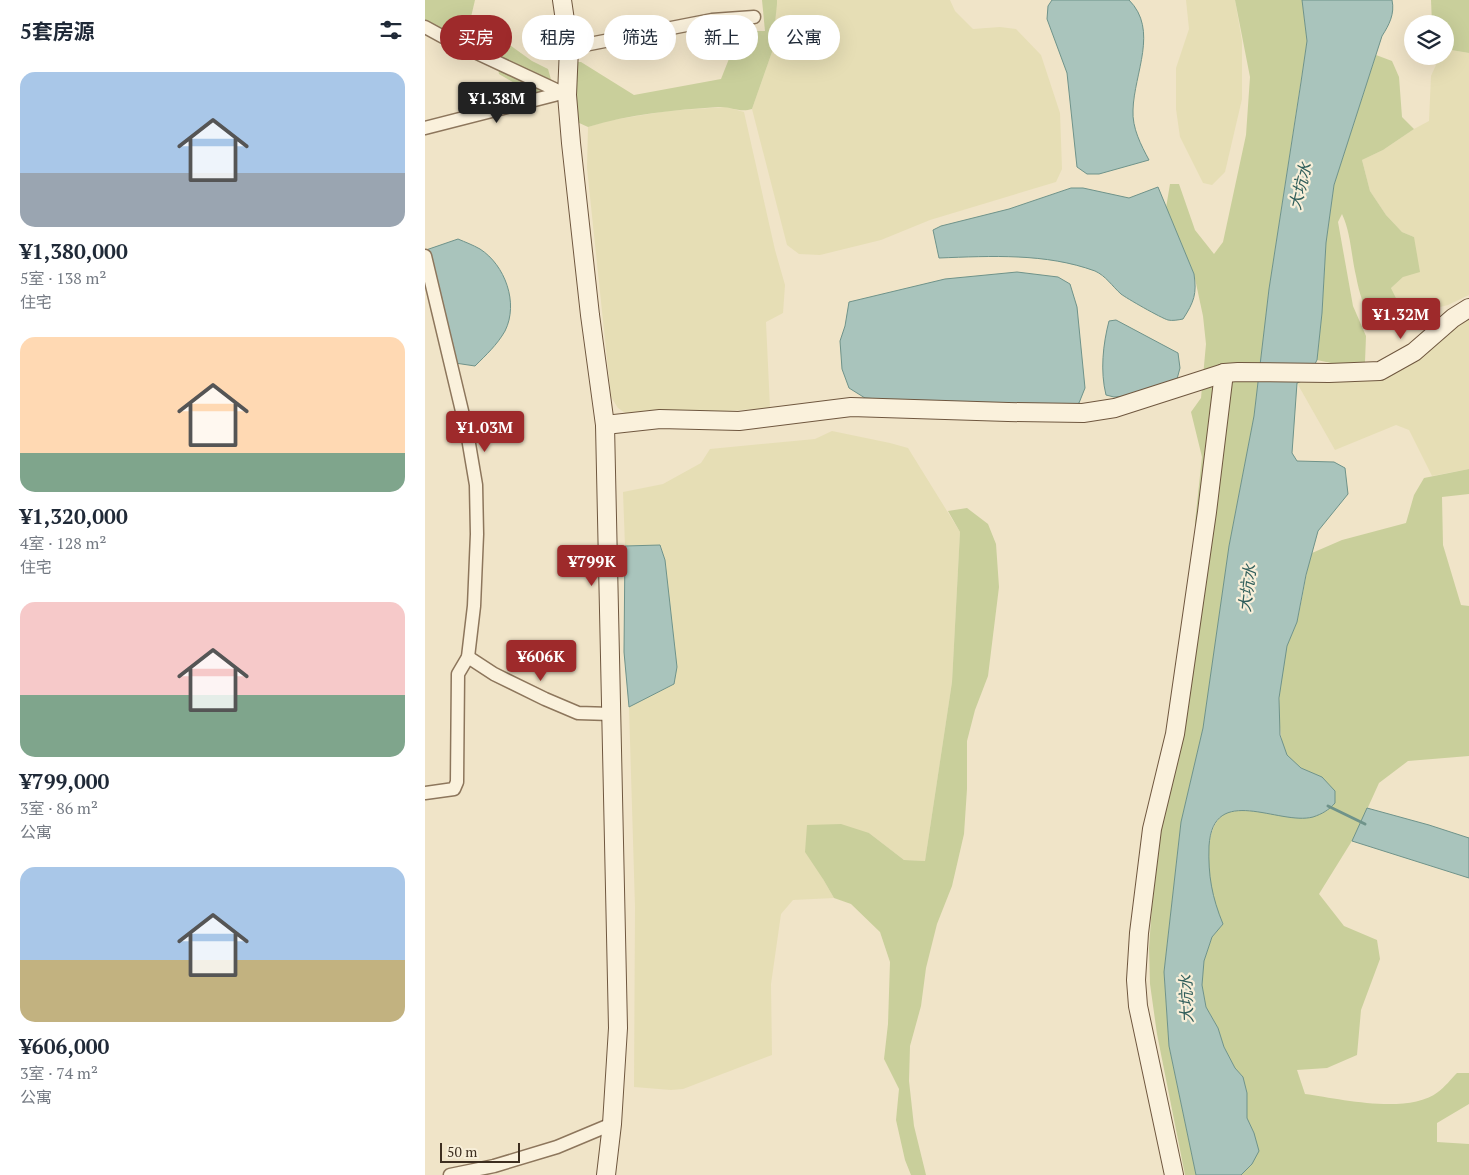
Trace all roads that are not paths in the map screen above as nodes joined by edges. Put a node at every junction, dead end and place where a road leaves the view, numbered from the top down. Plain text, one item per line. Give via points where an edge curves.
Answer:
1 (561, 0) edge
2 (564, 15) edge
3 (686, 25) edge
4 (425, 27) edge
5 (594, 43) edge
6 (568, 60) edge
7 (564, 94) junction
8 (425, 128) edge
9 (425, 256) edge
10 (1469, 308) edge
11 (1231, 372) junction
12 (605, 425) junction
13 (468, 657) junction
14 (611, 714) junction
15 (425, 793) edge
16 (612, 1124) junction
17 (450, 1175) edge
18 (606, 1175) edge
19 (1174, 1175) edge

1 - 2 street
3 - 5 street
4 - 7 street
6 - 7 street
7 - 8 street
7 - 12 street
9 - 13 street via 467,432 476,485 477,542
10 - 11 street via 1414,352 1380,371
11 - 12 street via 1115,408 1083,413 851,407 739,420 660,419
11 - 19 street via 1175,734 1152,829 1139,933 1138,1006
12 - 14 street
13 - 14 street via 494,674 578,713
13 - 15 street via 458,674 457,782 454,789
14 - 16 street via 618,1028
16 - 17 street via 557,1147
16 - 18 street

